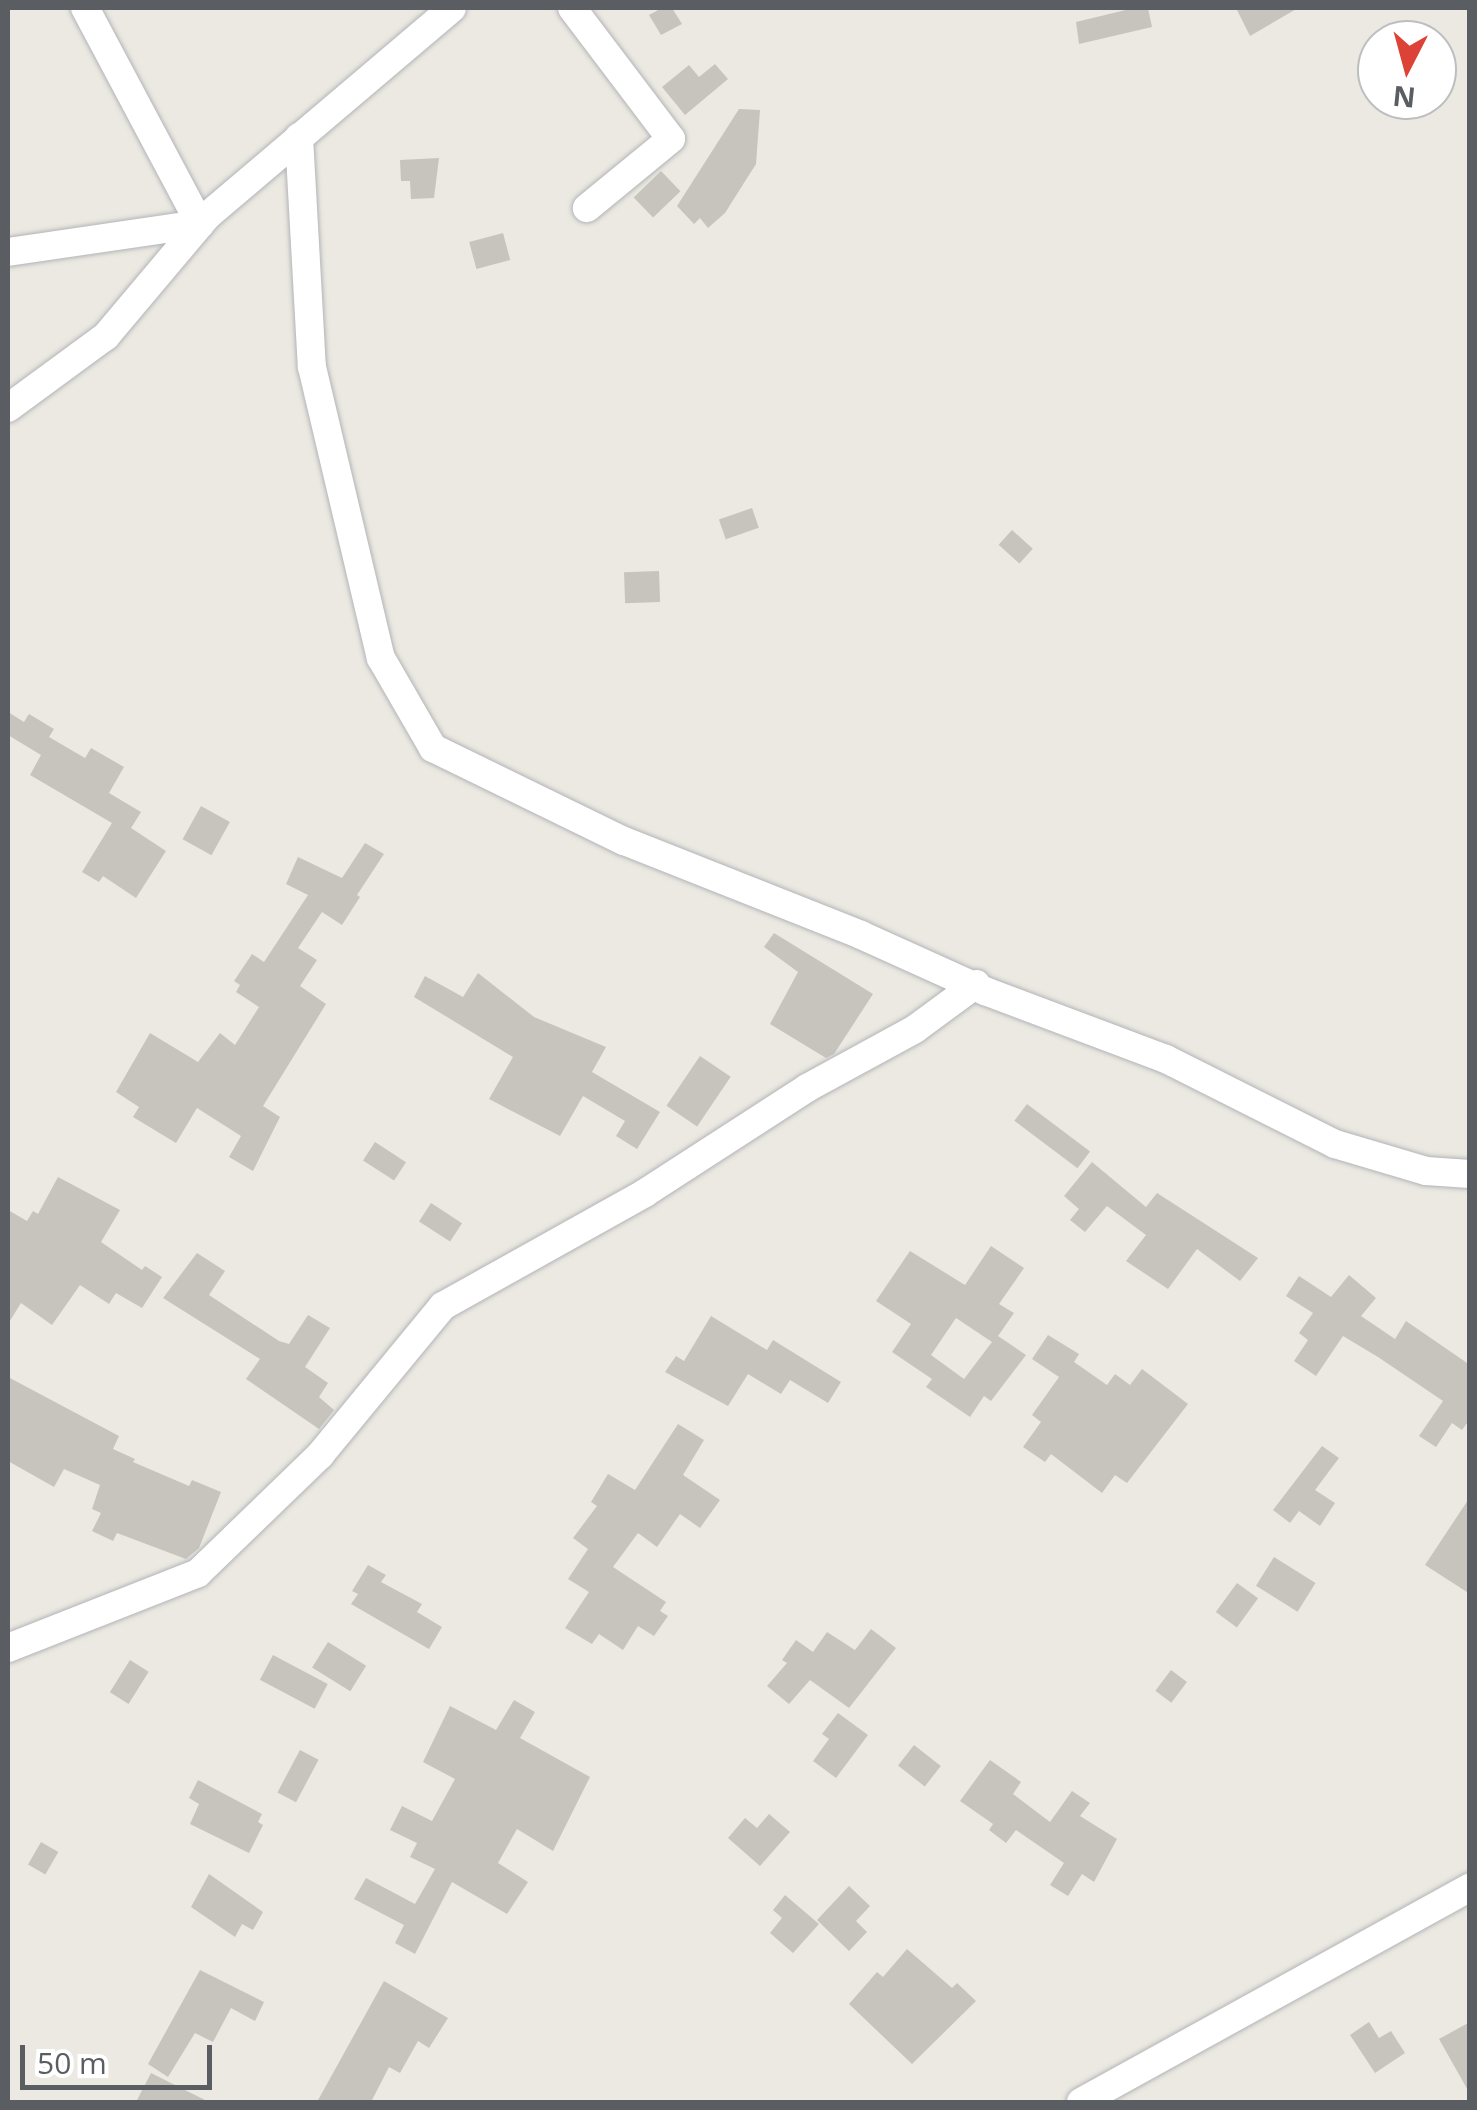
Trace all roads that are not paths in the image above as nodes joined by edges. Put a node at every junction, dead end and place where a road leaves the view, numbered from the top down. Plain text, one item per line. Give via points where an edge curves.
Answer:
1 (85, 8) edge
2 (452, 8) edge
3 (572, 8) edge
4 (299, 137) junction
5 (587, 208) dead end
6 (200, 224) junction
7 (10, 253) edge
8 (8, 408) edge
9 (976, 984) junction
10 (1470, 1174) edge
11 (8, 1648) edge
12 (1470, 1887) edge
13 (1081, 2102) edge

1 - 6 street
2 - 4 street
3 - 5 street via 671,139
4 - 6 street
4 - 9 street via 312,367 380,658 433,748 624,842
6 - 7 street
6 - 8 street via 106,336
9 - 10 street via 1166,1059 1335,1144 1426,1170
9 - 11 street via 916,1029 808,1088 645,1193 443,1306 320,1455 198,1573
12 - 13 street

